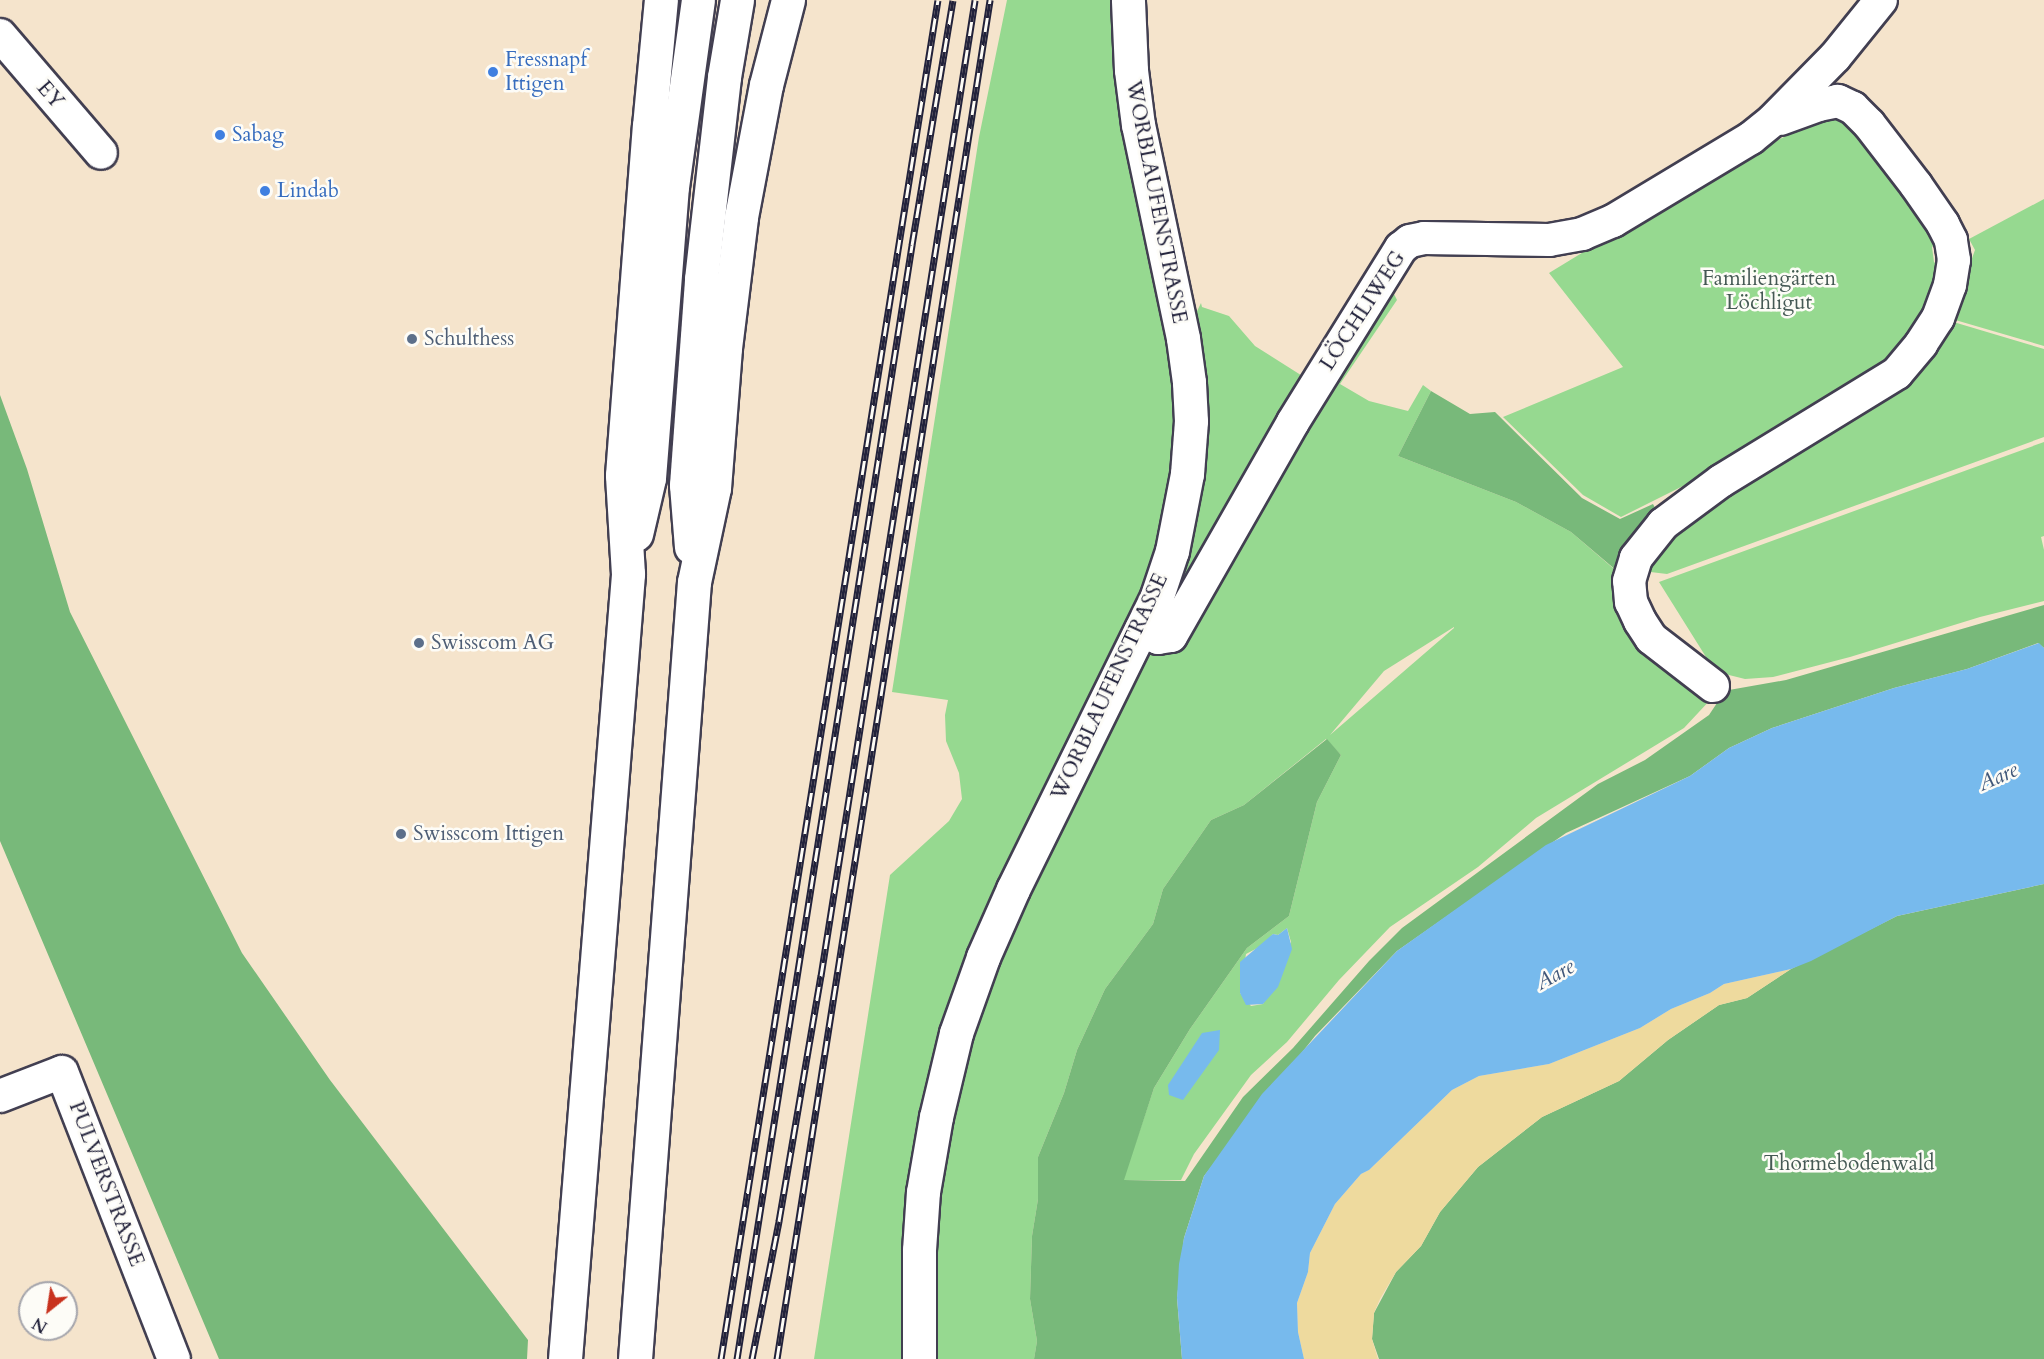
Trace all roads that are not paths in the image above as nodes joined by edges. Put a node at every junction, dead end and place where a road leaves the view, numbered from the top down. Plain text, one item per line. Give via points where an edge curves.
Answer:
1 (662, 0) edge
2 (698, 0) edge
3 (737, 0) edge
4 (788, 0) edge
5 (1128, 0) edge
6 (1881, 0) edge
7 (0, 35) edge
8 (1773, 120) junction
9 (101, 153) dead end
10 (628, 574) junction
11 (694, 582) junction
12 (1141, 630) junction
13 (1713, 686) dead end
14 (0, 1096) edge
15 (174, 1359) edge
16 (565, 1359) edge
17 (635, 1359) edge
18 (919, 1359) edge

1 - 10 main road via 622,475
2 - 10 main road via 674,175 649,478
3 - 11 main road via 707,214 687,464
4 - 11 main road via 766,85 741,217 714,488
5 - 12 main road, WORBLAUFENSTRASSE via 1138,125 1183,338 1191,421 1187,474 1172,551
6 - 8 street, LÖCHLIWEG via 1837,55
7 - 9 street, EY
8 - 12 street, LÖCHLIWEG via 1751,138 1663,192 1582,234 1549,240 1424,238 1401,248 1293,422 1171,636 1158,638
8 - 13 street, LÖCHLIWEG via 1838,101 1853,108 1916,185 1942,224 1951,240 1954,260 1938,318 1897,372 1721,481 1664,524 1636,558 1629,581 1631,602 1640,621 1651,638
10 - 16 main road
11 - 17 main road
12 - 18 main road, WORBLAUFENSTRASSE via 1013,889 956,1033 923,1192
14 - 15 street, PULVERSTRASSE via 62,1072

